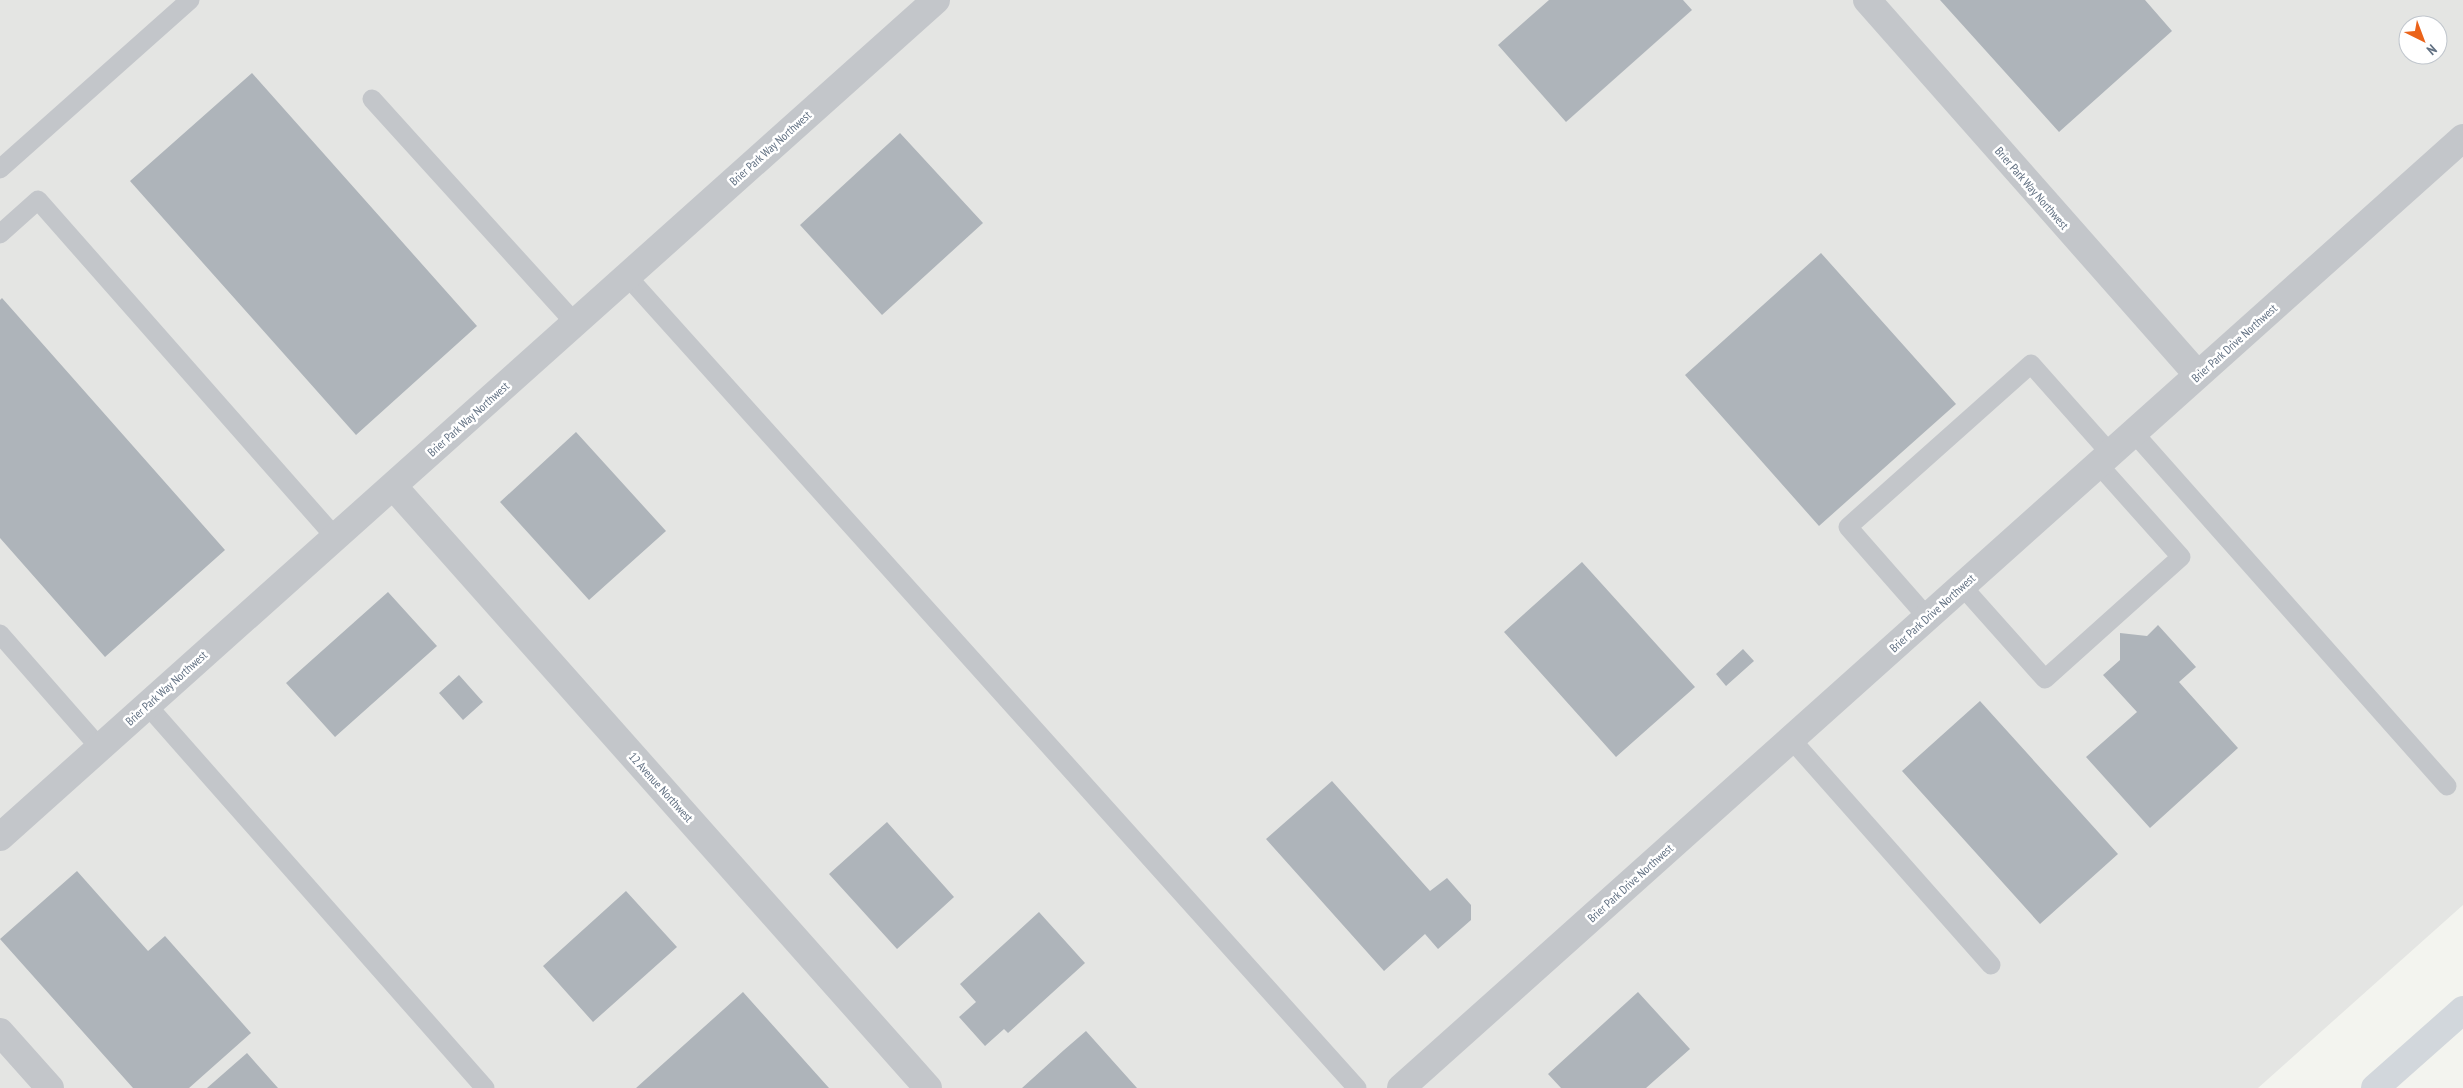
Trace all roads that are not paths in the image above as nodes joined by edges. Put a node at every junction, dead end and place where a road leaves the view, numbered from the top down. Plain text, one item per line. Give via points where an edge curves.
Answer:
1 (190, 0) edge
2 (936, 0) edge
3 (1867, 0) edge
4 (372, 99) dead end
5 (2463, 138) edge
6 (0, 169) edge
7 (0, 234) edge
8 (627, 276) junction
9 (576, 322) junction
10 (2198, 375) junction
11 (2134, 433) junction
12 (2104, 459) junction
13 (393, 486) junction
14 (335, 537) junction
15 (1962, 586) junction
16 (1927, 617) junction
17 (0, 634) edge
18 (147, 705) junction
19 (1790, 740) junction
20 (100, 748) junction
21 (2447, 786) dead end
22 (0, 837) edge
23 (1991, 965) dead end
24 (2463, 1010) edge
25 (0, 1032) edge
26 (50, 1088) edge
27 (485, 1088) edge
28 (928, 1088) edge
29 (1357, 1088) edge
30 (1401, 1088) edge
31 (2375, 1088) edge

1 - 6 lane
2 - 8 street, Brier Park Way Northwest
3 - 10 street, Brier Park Way Northwest
4 - 9 lane
5 - 10 street, Brier Park Drive Northwest
7 - 14 lane via 38,200
8 - 9 street, Brier Park Way Northwest
8 - 29 lane
9 - 13 street, Brier Park Way Northwest
10 - 11 street, Brier Park Drive Northwest
11 - 12 street, Brier Park Drive Northwest
11 - 21 lane
12 - 15 street, Brier Park Drive Northwest
12 - 15 lane via 2181,557 2138,596 2045,679
12 - 16 lane via 2031,364 1914,468 1848,528
13 - 14 street, Brier Park Way Northwest
13 - 28 street, 12 Avenue Northwest
14 - 18 street, Brier Park Way Northwest
15 - 16 street, Brier Park Drive Northwest
16 - 19 street, Brier Park Drive Northwest
17 - 20 lane
18 - 20 street, Brier Park Way Northwest
18 - 27 lane
19 - 23 lane
19 - 30 street, Brier Park Drive Northwest
20 - 22 street, Brier Park Way Northwest
24 - 31 main road
25 - 26 street

